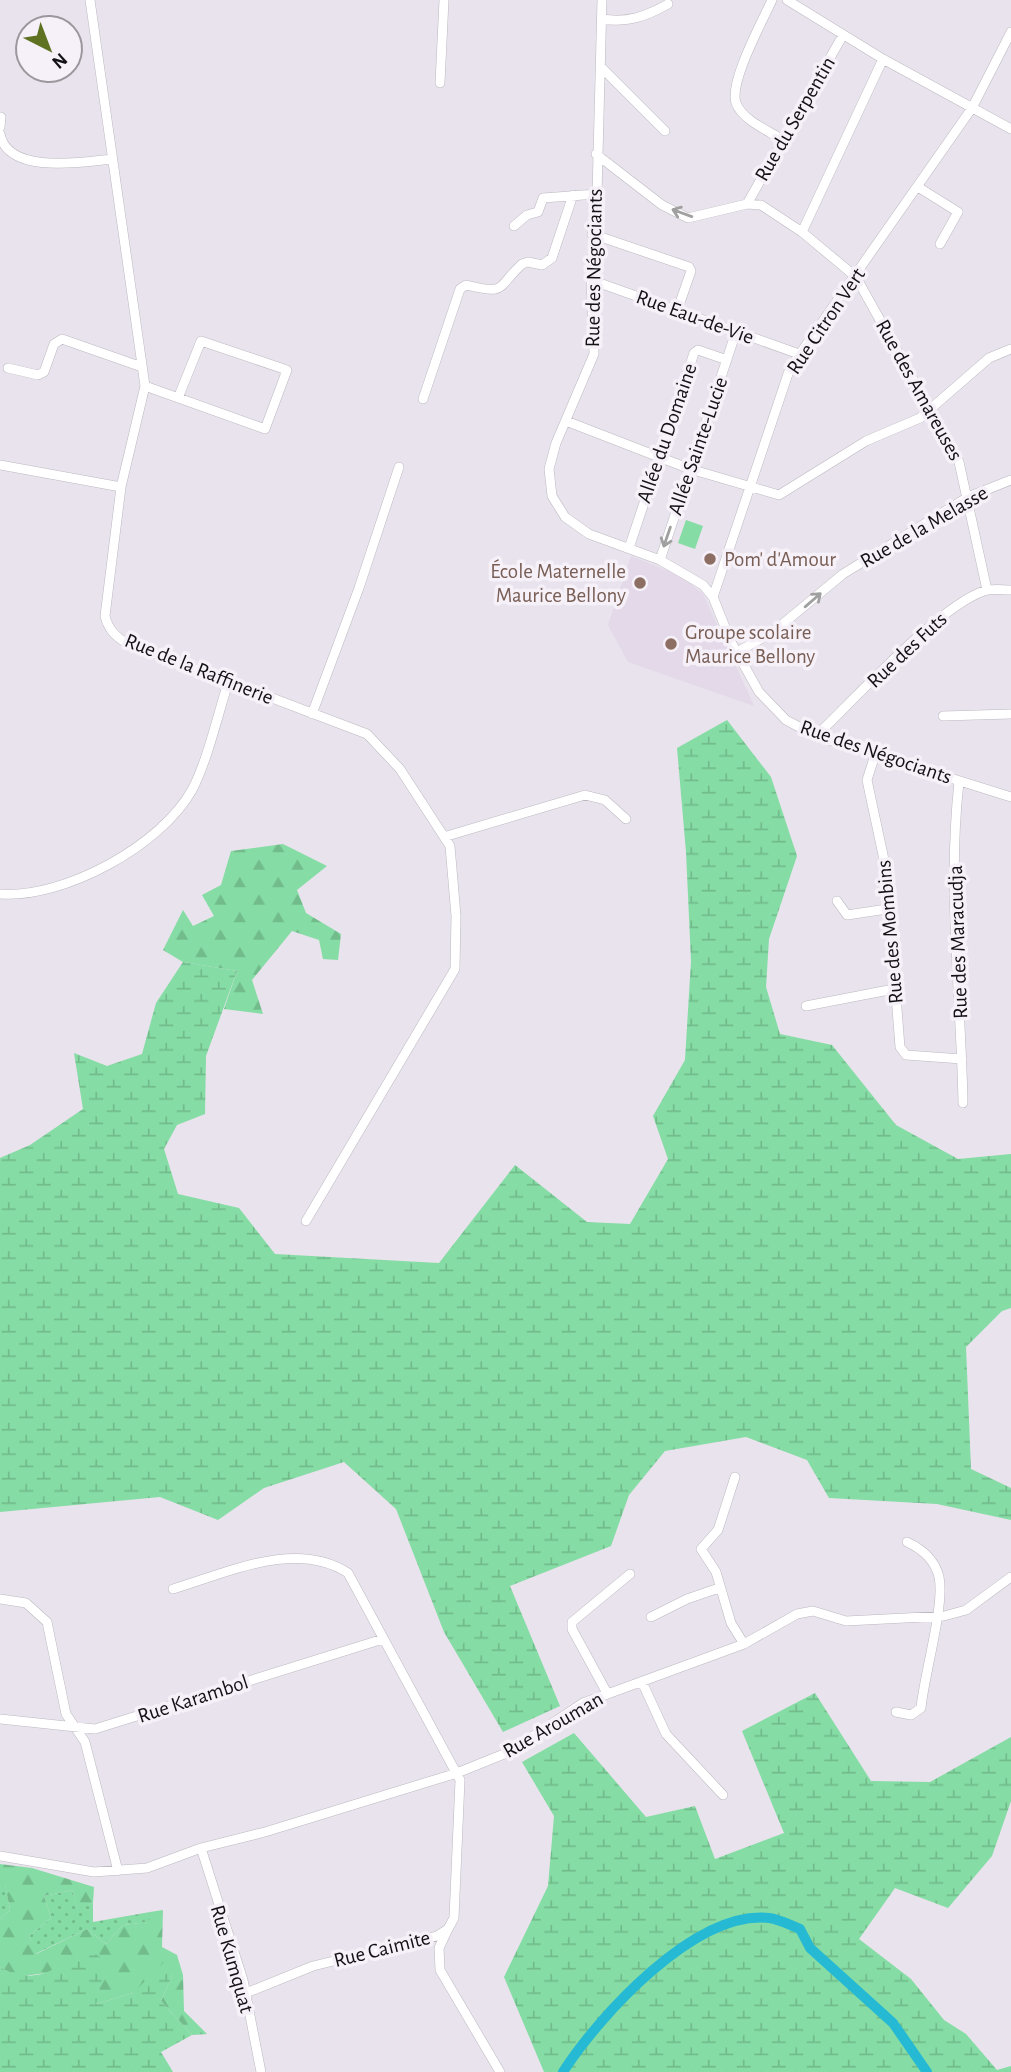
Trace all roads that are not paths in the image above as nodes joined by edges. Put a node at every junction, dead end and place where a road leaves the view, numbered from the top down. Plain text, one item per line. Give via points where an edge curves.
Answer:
1 (90, 0) edge
2 (444, 0) edge
3 (603, 0) edge
4 (772, 0) edge
5 (787, 0) edge
6 (667, 4) dead end
7 (602, 19) junction
8 (1011, 32) edge
9 (843, 35) junction
10 (883, 59) junction
11 (601, 67) junction
12 (440, 83) dead end
13 (972, 107) junction
14 (1011, 129) edge
15 (665, 131) dead end
16 (0, 134) edge
17 (783, 140) junction
18 (596, 153) junction
19 (113, 159) junction
20 (918, 187) junction
21 (597, 194) junction
22 (573, 195) junction
23 (747, 204) junction
24 (514, 226) dead end
25 (802, 232) junction
26 (593, 234) junction
27 (940, 244) dead end
28 (856, 277) junction
29 (590, 280) junction
30 (677, 311) junction
31 (736, 332) junction
32 (1011, 349) edge
33 (799, 354) junction
34 (727, 360) junction
35 (142, 367) junction
36 (8, 368) dead end
37 (145, 386) junction
38 (178, 398) junction
39 (423, 399) dead end
40 (931, 411) junction
41 (566, 421) junction
42 (658, 457) junction
43 (0, 465) edge
44 (399, 467) dead end
45 (690, 469) junction
46 (1011, 480) edge
47 (121, 487) junction
48 (749, 489) junction
49 (968, 498) junction
50 (629, 548) junction
51 (660, 560) junction
52 (987, 590) junction
53 (1011, 590) edge
54 (712, 597) junction
55 (737, 652) junction
56 (228, 683) junction
57 (312, 714) junction
58 (1011, 714) edge
59 (943, 716) dead end
60 (816, 736) junction
61 (875, 755) junction
62 (959, 782) junction
63 (1011, 797) edge
64 (626, 819) dead end
65 (447, 836) junction
66 (0, 894) edge
67 (837, 901) dead end
68 (887, 909) junction
69 (894, 989) junction
70 (806, 1006) dead end
71 (962, 1059) junction
72 (963, 1103) dead end
73 (306, 1220) dead end
74 (735, 1477) dead end
75 (907, 1542) dead end
76 (630, 1574) dead end
77 (1011, 1577) edge
78 (719, 1588) junction
79 (173, 1589) dead end
80 (0, 1599) edge
81 (651, 1616) dead end
82 (936, 1616) junction
83 (383, 1639) junction
84 (744, 1644) junction
85 (642, 1682) junction
86 (607, 1693) junction
87 (896, 1712) dead end
88 (0, 1719) edge
89 (79, 1730) junction
90 (457, 1773) junction
91 (723, 1796) dead end
92 (201, 1848) junction
93 (0, 1856) edge
94 (118, 1871) junction
95 (448, 1929) junction
96 (246, 1993) junction
97 (261, 2072) edge
98 (500, 2072) edge

1 - 19 street, Rue de la Raffinerie
2 - 12 street
3 - 7 street, Rue des Négociants
4 - 17 street via 735,85 736,104
5 - 9 street
6 - 7 street via 643,17
7 - 11 street, Rue des Négociants
8 - 13 street, Rue Citron Vert
9 - 10 street
9 - 17 street, Rue du Serpentin
10 - 13 street
10 - 25 street
11 - 15 street
11 - 18 street, Rue des Négociants
13 - 14 street
13 - 20 street, Rue Citron Vert
16 - 19 street via 6,148 32,162
17 - 23 street, Rue du Serpentin
18 - 21 street, Rue des Négociants
23 -> 18 street via 688,218 663,205
19 - 35 street, Rue de la Raffinerie
20 - 27 street via 958,212
20 - 28 street, Rue Citron Vert
21 - 22 street
21 - 26 street, Rue des Négociants
22 - 24 street via 543,198 538,212
22 - 39 street via 548,263 523,264 499,289 466,285 460,289
23 - 25 street via 761,205
25 - 28 street
26 - 29 street, Rue des Négociants
26 - 30 street via 691,271
28 - 33 street, Rue Citron Vert
28 - 40 street, Rue des Amareuses
29 - 30 street, Rue Eau-de-Vie
29 - 41 street, Rue des Négociants via 594,354
30 - 31 street, Rue Eau-de-Vie
31 - 33 street, Rue Eau-de-Vie
31 - 34 street, Allée Sainte-Lucie
32 - 40 street via 981,364
33 - 48 street, Rue Citron Vert via 790,368
34 - 42 street, Allée du Domaine via 698,350 694,353
34 - 45 street, Allée Sainte-Lucie
35 - 36 street via 62,339 54,344 44,372 38,375
35 - 37 street, Rue de la Raffinerie
37 - 38 street
37 - 47 street, Rue de la Raffinerie
38 - 38 street via 265,429 287,370 201,341
40 - 48 street via 866,441 786,492 771,495
40 - 49 street, Rue des Amareuses via 959,461
41 - 42 street
41 - 50 street, Rue des Négociants via 549,469 552,496 565,517 589,534
42 - 45 street
42 - 50 street, Allée du Domaine
43 - 47 street
44 - 57 street
45 - 48 street
45 -> 51 street, Allée Sainte-Lucie
46 - 49 street, Rue de la Melasse
47 - 56 street, Rue de la Raffinerie via 107,624 122,641
48 - 54 street, Rue Citron Vert
49 - 52 street, Rue des Amareuses
55 -> 49 street, Rue de la Melasse via 773,632 843,574
50 - 51 street, Rue des Négociants
51 - 54 street, Rue des Négociants via 683,571
52 - 53 street, Rue des Futs
52 - 60 street, Rue des Futs via 940,618
54 - 55 street, Rue des Négociants
55 - 60 street, Rue des Négociants via 759,692 786,720
56 - 57 street, Rue de la Raffinerie
56 - 66 street via 192,789 150,838 55,887
57 - 65 street, Rue de la Raffinerie via 367,734 379,744
58 - 59 street
60 - 61 street, Rue des Négociants
61 - 62 street, Rue des Négociants
61 - 68 street, Rue des Mombins via 867,780 884,855
62 - 63 street, Rue des Négociants
62 - 71 street, Rue des Maracudja via 953,877
64 - 65 street via 605,800 585,795
65 - 73 street, Rue de la Raffinerie via 456,916 454,969
67 - 68 street via 847,915
68 - 69 street, Rue des Mombins
69 - 70 street
69 - 71 street, Rue des Mombins via 903,1052
71 - 72 street, Rue des Maracudja
74 - 78 street via 718,1530 701,1549 716,1572
75 - 82 street via 931,1560 939,1576 941,1600
76 - 86 street via 572,1622
77 - 82 street, Rue Arouman via 965,1610
78 - 81 street
78 - 84 street
79 - 83 street via 283,1559 324,1561 348,1573
80 - 89 street via 26,1603 47,1622 66,1714
82 - 84 street, Rue Arouman via 846,1621 813,1611 797,1614
82 - 87 street via 921,1708 911,1715
83 - 89 street, Rue Karambol via 147,1714
83 - 90 street
84 - 85 street, Rue Arouman
85 - 86 street, Rue Arouman
85 - 91 street via 666,1734
86 - 90 street, Rue Arouman via 583,1703 509,1752
88 - 89 street, Rue Karambol
89 - 94 street
90 - 92 street, Rue Arouman
90 - 95 street, Rue Caimite via 454,1918
92 - 94 street, Rue Arouman via 147,1868
92 - 96 street, Rue Kumquat
93 - 94 street, Rue Arouman via 94,1872
95 - 96 street, Rue Caimite via 437,1936 313,1966
95 - 98 street via 439,1948 440,1970
96 - 97 street, Rue Kumquat

